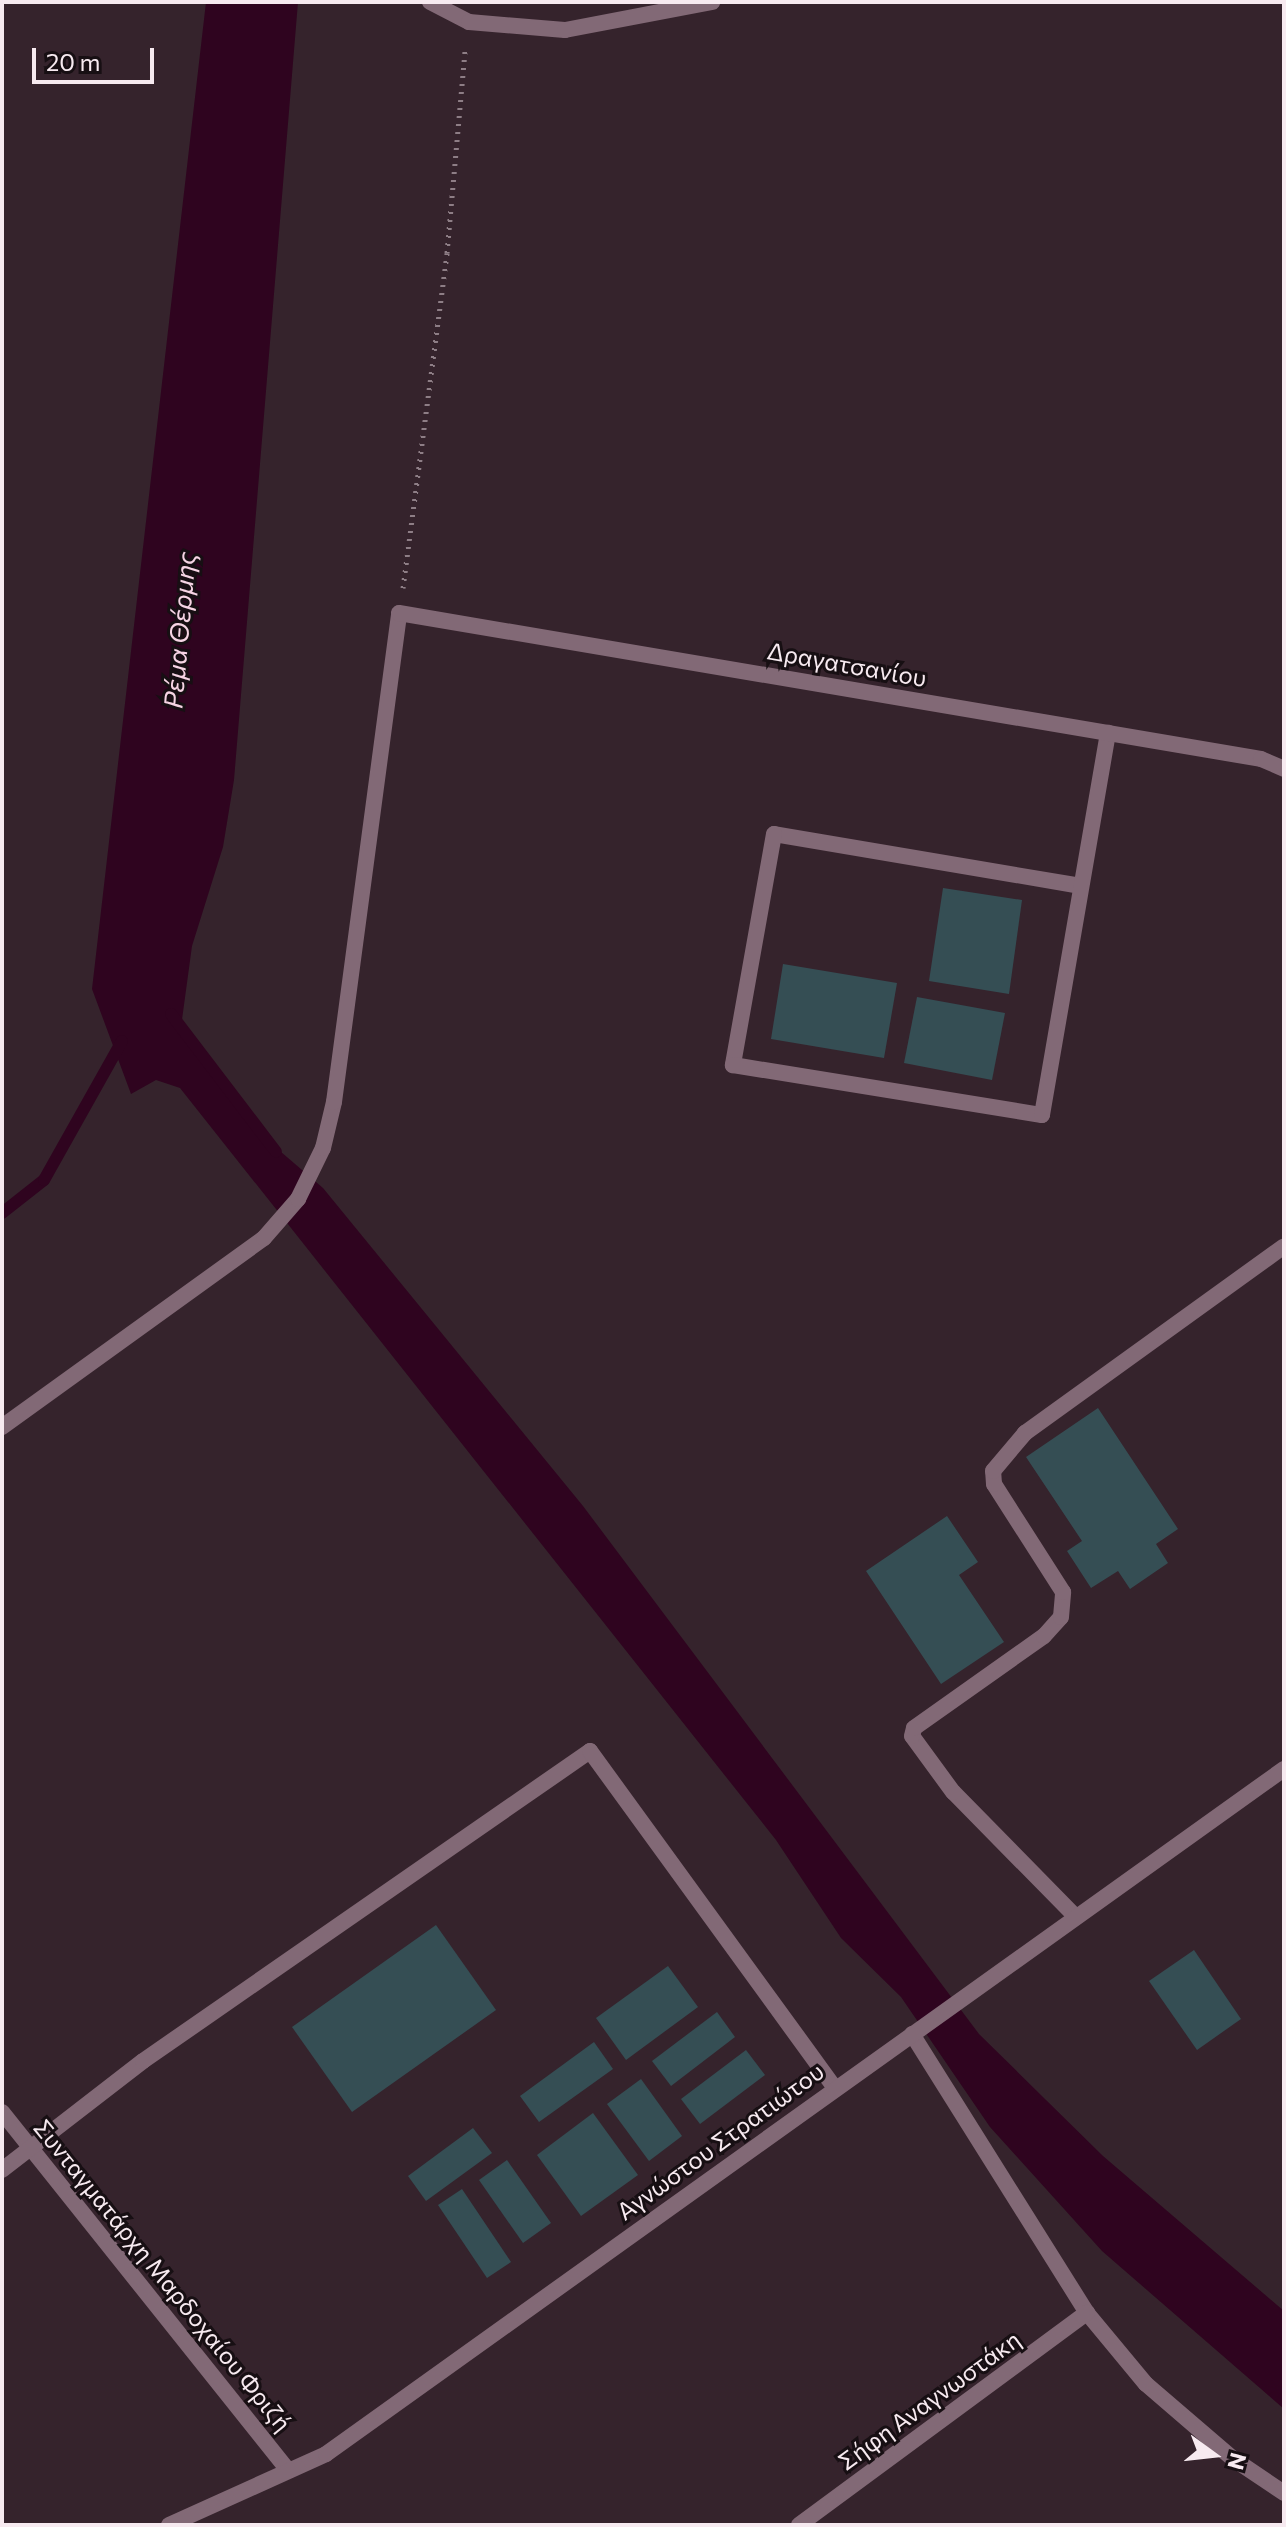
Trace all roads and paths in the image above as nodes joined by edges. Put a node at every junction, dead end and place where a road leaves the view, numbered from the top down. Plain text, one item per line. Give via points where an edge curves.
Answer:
1 (430, 2) edge
2 (712, 2) edge
3 (469, 22) junction
4 (399, 613) junction
5 (1108, 733) junction
6 (1284, 769) edge
7 (1081, 886) junction
8 (1284, 1246) edge
9 (2, 1427) edge
10 (1284, 1769) edge
11 (1076, 1917) junction
12 (912, 2034) junction
13 (835, 2088) junction
14 (2, 2112) edge
15 (32, 2149) junction
16 (2, 2170) edge
17 (1087, 2313) junction
18 (286, 2468) junction
19 (1284, 2493) edge
20 (169, 2525) edge
21 (799, 2525) edge

1 - 3 street
2 - 3 street via 565,30
3 - 4 path via 447,253
4 - 5 street, Δραγατσανίου
4 - 9 street via 323,1148 298,1199 264,1238
5 - 6 street, Δραγατσανίου via 1261,759
5 - 7 street
7 - 7 street via 1042,1115 733,1065 774,834
8 - 11 street via 1025,1433 993,1471 994,1484 1063,1592 1061,1617 912,1736 953,1792
10 - 11 street, Αγνώστου Στρατιώτου
11 - 12 street, Αγνώστου Στρατιώτου
12 - 13 street, Αγνώστου Στρατιώτου
12 - 17 street
13 - 15 street via 590,1751 143,2061
13 - 18 street, Αγνώστου Στρατιώτου via 326,2454
14 - 15 street, Συνταγματάρχη Μαρδοχαίου Φριζή
15 - 16 street
15 - 18 street, Συνταγματάρχη Μαρδοχαίου Φριζή
17 - 19 street via 1146,2384 1232,2458
17 - 21 street, Σήφη Αναγνωστάκη
18 - 20 street, Αγνώστου Στρατιώτου

